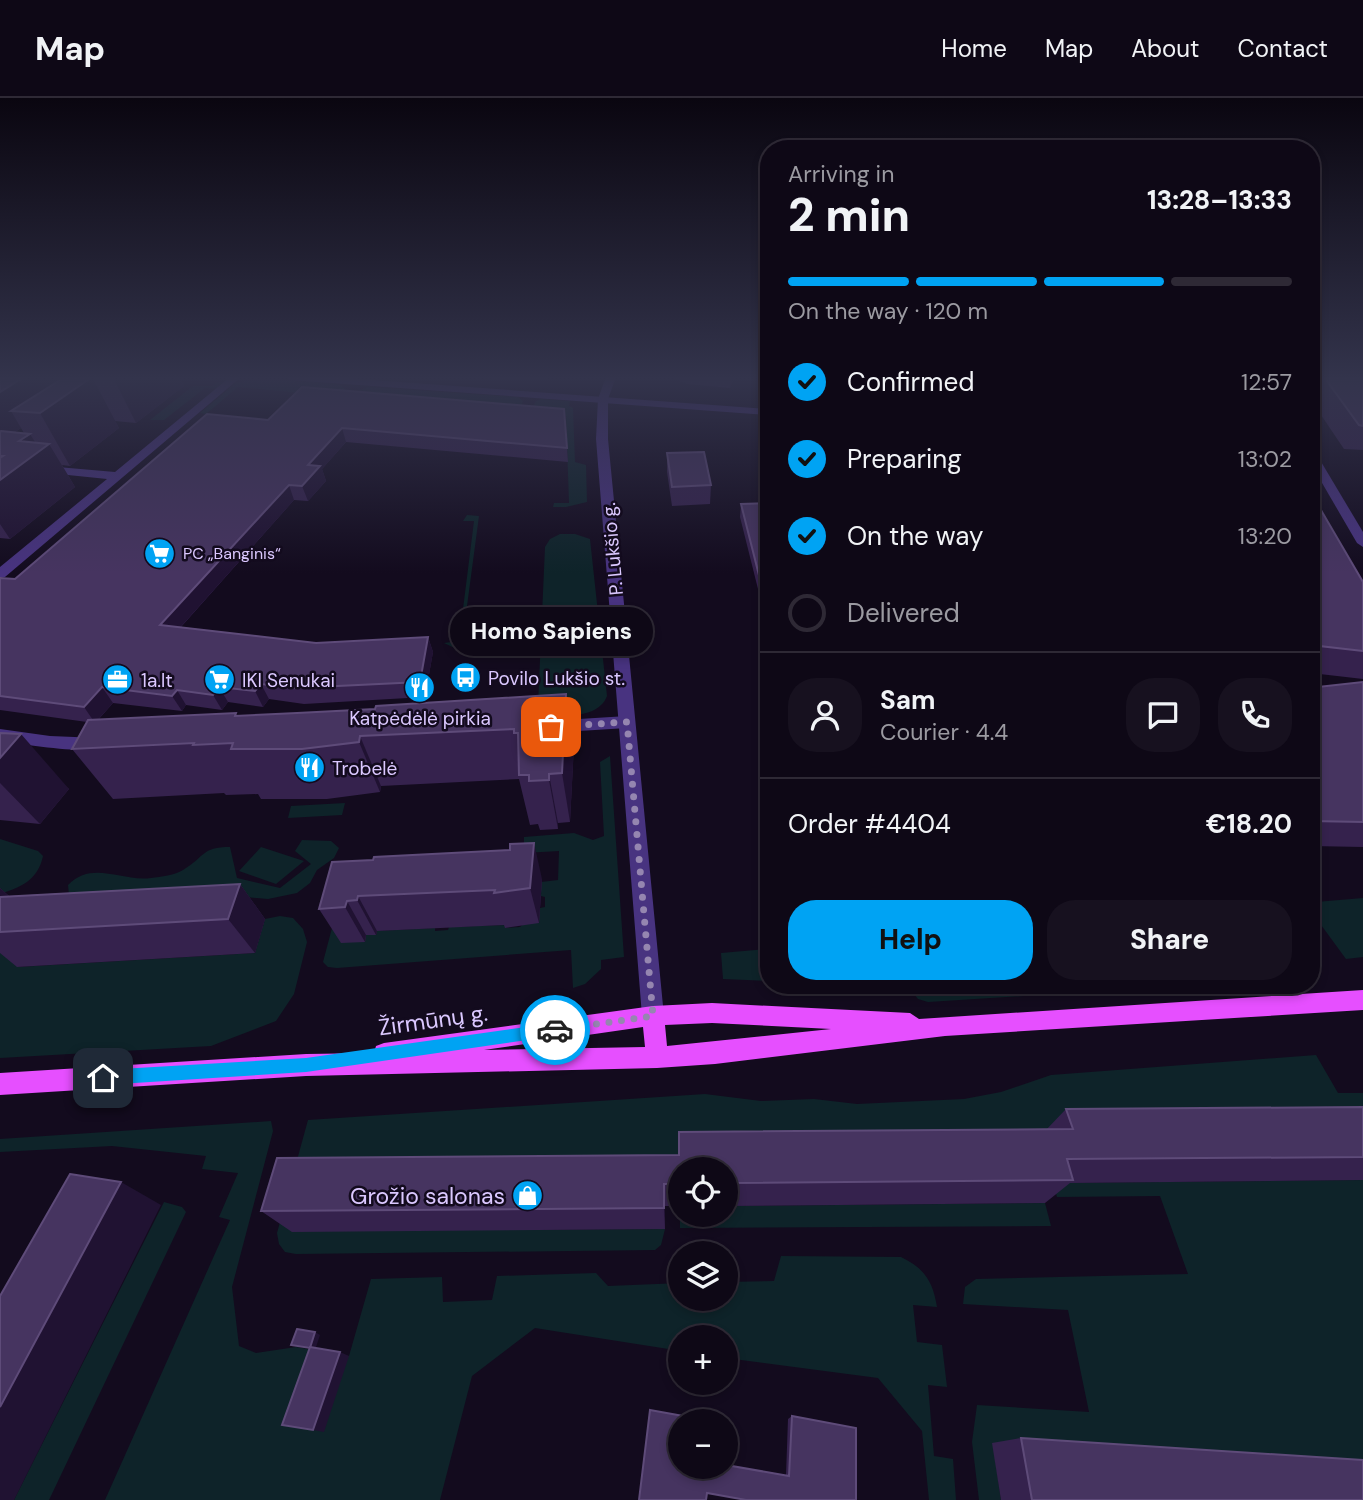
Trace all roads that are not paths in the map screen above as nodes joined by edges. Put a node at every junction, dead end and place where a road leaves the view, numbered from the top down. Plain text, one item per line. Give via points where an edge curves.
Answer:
1 (157, 442) edge
2 (602, 442) edge
3 (0, 465) edge
4 (1320, 472) edge
5 (117, 476) junction
6 (1363, 543) edge
7 (0, 573) edge
8 (627, 722) junction
9 (530, 728) edge
10 (0, 734) edge
11 (113, 744) edge
12 (1363, 1000) edge
13 (653, 1016) junction
14 (945, 1026) junction
15 (657, 1057) junction
16 (306, 1065) junction
17 (0, 1084) edge

1 - 5 street
2 - 8 street, P. Lukšio g.
3 - 5 street
4 - 6 street
5 - 7 street
8 - 9 street
8 - 13 street, P. Lukšio g.
10 - 11 street
12 - 14 main road, Žirmūnų g.
13 - 14 main road, Žirmūnų g. via 712,1013
13 - 15 main road
13 - 16 main road, Žirmūnų g.
14 - 15 main road, Žirmūnų g.
15 - 16 main road, Žirmūnų g.
16 - 17 main road, Žirmūnų g.

